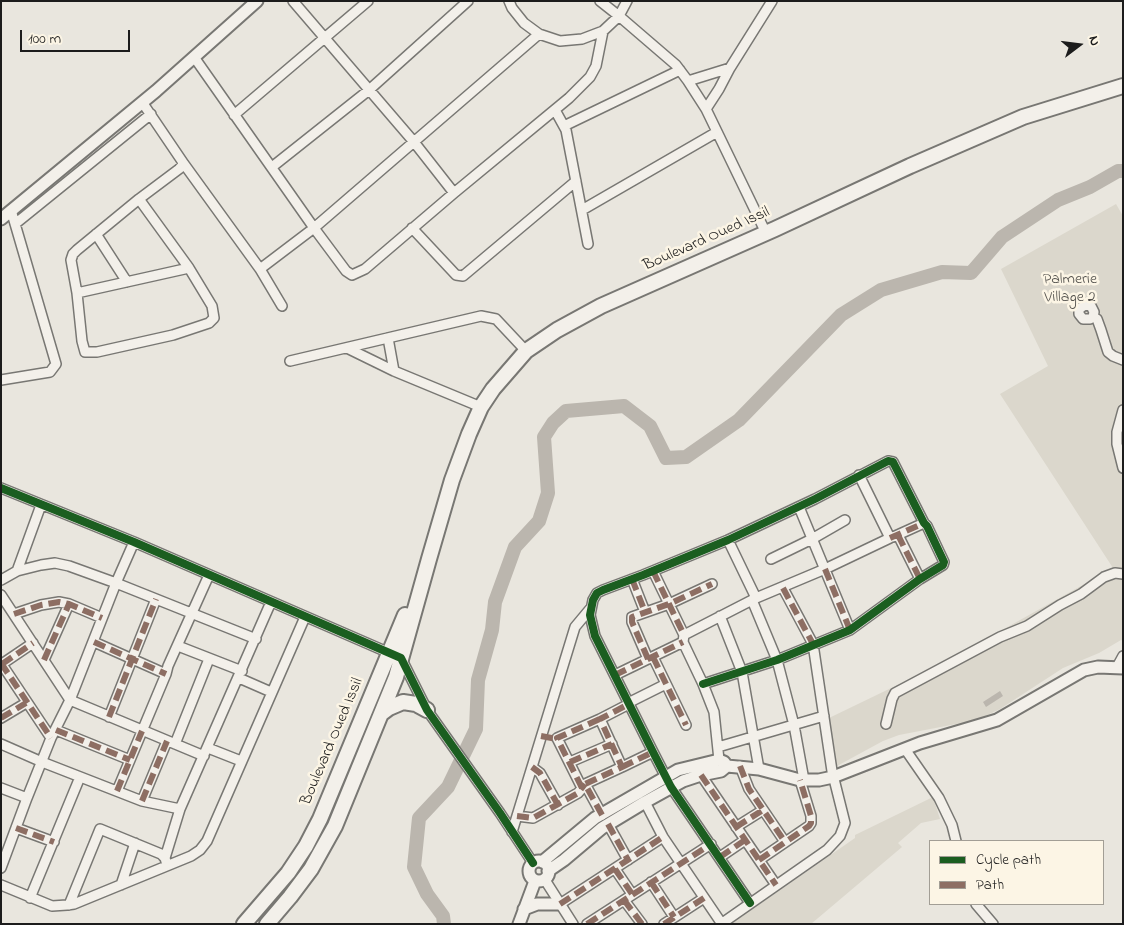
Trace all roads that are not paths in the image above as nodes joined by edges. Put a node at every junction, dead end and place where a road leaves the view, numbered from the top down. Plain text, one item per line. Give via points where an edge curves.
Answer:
1 (257, 1) edge
2 (294, 1) edge
3 (368, 1) edge
4 (468, 1) edge
5 (509, 1) edge
6 (600, 1) edge
7 (627, 1) edge
8 (772, 1) edge
9 (619, 16) junction
10 (603, 31) junction
11 (539, 34) junction
12 (325, 39) junction
13 (194, 57) junction
14 (730, 68) junction
15 (680, 70) junction
16 (688, 81) junction
17 (1123, 86) edge
18 (369, 90) junction
19 (142, 102) junction
20 (706, 109) junction
21 (554, 110) junction
22 (151, 114) junction
23 (234, 115) junction
24 (564, 126) junction
25 (716, 132) junction
26 (414, 142) junction
27 (184, 164) junction
28 (272, 168) junction
29 (576, 181) junction
30 (454, 193) junction
31 (139, 199) junction
32 (11, 210) junction
33 (582, 210) junction
34 (1, 220) edge
35 (15, 224) junction
36 (314, 228) junction
37 (412, 228) junction
38 (766, 233) junction
39 (96, 234) junction
40 (588, 244) dead end
41 (189, 268) junction
42 (260, 269) junction
43 (127, 282) junction
44 (77, 293) junction
45 (282, 306) dead end
46 (1093, 317) dead end
47 (388, 338) junction
48 (347, 348) junction
49 (526, 351) junction
50 (1123, 360) edge
51 (290, 362) dead end
52 (394, 371) junction
53 (1, 380) edge
54 (481, 407) junction
55 (1123, 410) edge
56 (1123, 468) edge
57 (859, 476) junction
58 (1, 488) edge
59 (41, 505) junction
60 (799, 508) junction
61 (845, 520) dead end
62 (924, 523) junction
63 (894, 536) junction
64 (812, 539) junction
65 (728, 540) junction
66 (134, 542) junction
67 (771, 559) dead end
68 (824, 569) junction
69 (16, 571) junction
70 (653, 571) junction
71 (1123, 574) edge
72 (209, 575) junction
73 (632, 579) junction
74 (920, 579) junction
75 (1, 580) edge
76 (116, 583) junction
77 (712, 584) dead end
78 (783, 588) junction
79 (1, 595) edge
80 (156, 599) junction
81 (754, 599) junction
82 (271, 602) junction
83 (68, 604) junction
84 (669, 604) junction
85 (591, 609) junction
86 (645, 612) junction
87 (193, 613) junction
88 (14, 614) junction
89 (306, 616) junction
90 (720, 616) junction
91 (102, 618) junction
92 (850, 630) junction
93 (683, 639) junction
94 (256, 640) junction
95 (94, 642) junction
96 (33, 643) junction
97 (813, 644) junction
98 (178, 646) junction
99 (395, 655) junction
100 (1123, 656) edge
101 (651, 658) junction
102 (132, 659) junction
103 (209, 659) junction
104 (44, 660) junction
105 (777, 660) junction
106 (1, 663) edge
107 (1120, 668) edge
108 (742, 672) junction
109 (166, 674) junction
110 (240, 674) junction
111 (615, 675) junction
112 (666, 684) junction
113 (703, 684) junction
114 (271, 692) junction
115 (70, 700) junction
116 (26, 703) junction
117 (628, 703) junction
118 (427, 710) junction
119 (380, 715) junction
120 (824, 716) junction
121 (1, 718) edge
122 (109, 718) junction
123 (600, 719) junction
124 (886, 724) dead end
125 (686, 725) dead end
126 (794, 725) junction
127 (56, 730) junction
128 (142, 731) junction
129 (541, 736) junction
130 (754, 737) junction
131 (51, 738) junction
132 (557, 739) junction
133 (171, 743) junction
134 (1, 744) edge
135 (612, 744) junction
136 (718, 746) junction
137 (905, 748) junction
138 (206, 752) junction
139 (653, 752) junction
140 (130, 760) junction
141 (241, 761) junction
142 (42, 762) junction
143 (570, 762) junction
144 (723, 763) junction
145 (740, 766) junction
146 (532, 767) junction
147 (622, 767) junction
148 (759, 769) junction
149 (701, 775) junction
150 (80, 777) junction
151 (834, 777) junction
152 (802, 780) junction
153 (669, 781) junction
154 (584, 786) junction
155 (1, 788) edge
156 (118, 791) junction
157 (27, 798) junction
158 (142, 801) junction
159 (645, 802) junction
160 (558, 805) junction
161 (180, 809) junction
162 (763, 810) junction
163 (517, 816) junction
164 (605, 819) junction
165 (736, 827) junction
166 (16, 828) junction
167 (512, 832) junction
168 (664, 837) junction
169 (744, 840) junction
170 (956, 840) edge
171 (54, 842) junction
172 (785, 842) junction
173 (135, 843) junction
174 (710, 844) junction
175 (720, 857) junction
176 (628, 860) junction
177 (759, 860) junction
178 (166, 862) junction
179 (681, 864) junction
180 (1, 868) edge
181 (614, 869) junction
182 (541, 871) junction
183 (651, 882) junction
184 (1, 885) edge
185 (120, 885) junction
186 (776, 885) junction
187 (628, 897) junction
188 (30, 898) junction
189 (704, 898) junction
190 (750, 902) junction
191 (560, 904) junction
192 (70, 905) junction
193 (977, 905) edge
194 (524, 909) junction
195 (674, 917) junction
196 (572, 923) edge
197 (244, 924) edge
198 (266, 924) edge
199 (518, 924) edge
200 (587, 924) edge
201 (642, 924) edge
202 (664, 924) edge
203 (721, 924) edge
204 (993, 924) edge

1 - 13 street
2 - 12 street
3 - 12 street
4 - 18 street
5 - 11 street via 524,23
6 - 9 street
7 - 9 street
8 - 14 street
9 - 10 street
9 - 15 street
10 - 11 street via 582,39 560,40
10 - 21 street via 596,66 590,77
11 - 26 street
12 - 18 street
12 - 23 street
13 - 19 street
13 - 23 street
14 - 16 street
14 - 20 street
15 - 16 street
15 - 24 street
16 - 20 street
17 - 38 main road, Boulevard Oued Issil via 1023,117
18 - 26 street
18 - 28 street
19 - 22 street
19 - 32 street
20 - 25 street
21 - 24 street
21 - 30 street
22 - 27 street
22 - 35 street
23 - 28 street
24 - 29 street
25 - 33 street
25 - 38 street
26 - 30 street
26 - 36 street
27 - 31 street
27 - 42 street
28 - 36 street
29 - 33 street
29 - 37 street via 463,276 456,275
30 - 37 street
31 - 39 street
31 - 41 street
32 - 34 street
32 - 35 street
33 - 40 street
35 - 53 street via 56,364 50,372
36 - 37 street via 352,275 365,269
36 - 42 street
38 - 49 main road, Boulevard Oued Issil via 601,306
39 - 43 street
39 - 44 street via 76,250 71,260
41 - 43 street
41 - 44 street via 212,306 214,318 210,323 97,352 84,350
42 - 45 street
43 - 44 street
46 - 50 street via 1102,330 1108,352
47 - 48 street
47 - 49 street via 486,316 496,319
47 - 52 street
48 - 51 street
48 - 52 street
49 - 54 main road, Boulevard Oued Issil
52 - 54 street
54 - 99 main road, Boulevard Oued Issil via 452,480 429,559
55 - 56 street via 1117,444
57 - 60 street
57 - 62 street via 888,461 893,462
57 - 63 street
58 - 59 street
59 - 66 street
59 - 69 street
60 - 64 street
60 - 65 street
61 - 64 street
62 - 63 street
62 - 74 street via 944,562
63 - 68 street
63 - 74 street
64 - 67 street
64 - 68 street
65 - 70 street
65 - 81 street
66 - 72 street
66 - 76 street
68 - 78 street
68 - 92 street
69 - 75 street
69 - 76 street via 56,563
70 - 73 street
70 - 84 street
71 - 124 street via 1104,577 1027,626 895,693
72 - 82 street
72 - 87 street
73 - 85 street via 597,593
73 - 86 street
74 - 92 street
76 - 80 street
76 - 91 street
77 - 84 street
78 - 81 street
78 - 97 street
79 - 88 street
80 - 87 street
80 - 102 street
81 - 90 street
81 - 105 street
82 - 89 street
82 - 94 street
83 - 88 street via 50,603
83 - 91 street
83 - 104 street
84 - 86 street
84 - 93 street
85 - 111 street via 592,629
85 - 129 street via 574,627
86 - 101 street via 631,620
87 - 94 street
87 - 98 street
88 - 96 street
89 - 99 street
89 - 114 street
90 - 93 street
90 - 108 street
91 - 95 street
92 - 97 street
93 - 101 street
93 - 113 street
94 - 110 street
95 - 102 street
95 - 115 street
96 - 104 street
96 - 106 street
97 - 105 street
97 - 120 street
98 - 103 street
98 - 109 street
99 - 118 street
99 - 119 main road, Boulevard Oued Issil via 396,677
99 - 197 main road, Boulevard Oued Issil via 310,839 288,873
100 - 107 street
101 - 111 street
101 - 112 street
102 - 109 street
102 - 122 street
103 - 110 street
103 - 133 street
104 - 115 street
105 - 108 street
105 - 126 street
106 - 116 street
107 - 137 street via 1084,670 998,720
108 - 113 street
108 - 130 street
109 - 128 street
110 - 114 street
110 - 138 street
111 - 117 street
112 - 117 street
112 - 125 street
113 - 136 street via 716,719
114 - 141 street
115 - 122 street
115 - 127 street
116 - 121 street
116 - 131 street
117 - 123 street
117 - 139 street
118 - 119 main road via 403,702
118 - 167 street
119 - 198 main road, Boulevard Oued Issil via 335,826 311,869
120 - 126 street
120 - 151 street
122 - 128 street
123 - 132 street
123 - 135 street
126 - 130 street
126 - 152 street
127 - 131 street
127 - 140 street
128 - 133 street
128 - 140 street
129 - 132 street
129 - 146 street
130 - 136 street
130 - 148 street
131 - 142 street
132 - 143 street
133 - 138 street
133 - 158 street
134 - 142 street
135 - 143 street
135 - 147 street
136 - 144 street
137 - 151 street
137 - 170 street via 939,798
138 - 141 street
138 - 161 street
139 - 147 street
139 - 153 street
140 - 156 street
141 - 178 street via 203,847 191,856
142 - 150 street
142 - 157 street
143 - 154 street
144 - 145 street
144 - 149 street via 721,772
144 - 153 street via 678,770
145 - 148 street
145 - 162 street via 749,789
146 - 160 street via 540,773
146 - 163 street
147 - 154 street
148 - 152 street
149 - 153 street via 683,781
149 - 165 street
150 - 156 street
150 - 171 street
151 - 152 street
151 - 186 street via 845,824 843,830 827,850
152 - 172 street via 811,823
153 - 159 street
153 - 164 street
153 - 174 street
154 - 160 street
154 - 164 street
155 - 157 street
156 - 158 street
157 - 166 street
158 - 161 street
159 - 164 street
159 - 168 street
160 - 163 street via 533,818
161 - 178 street
162 - 165 street
162 - 172 street
163 - 167 street
164 - 176 street
164 - 182 street
165 - 169 street
166 - 171 street
166 - 180 street
167 - 182 street
168 - 176 street
168 - 179 street
169 - 175 street
169 - 177 street
171 - 188 street
172 - 177 street
173 - 178 street via 161,854
173 - 185 street
173 - 192 street via 98,830
174 - 175 street
174 - 179 street
175 - 190 street
176 - 181 street
177 - 186 street
178 - 185 street
179 - 183 street
179 - 189 street
181 - 187 street
181 - 191 street
182 - 191 street
182 - 194 street
183 - 187 street
183 - 195 street
184 - 188 street
185 - 192 street
186 - 190 street
187 - 200 street
187 - 201 street
188 - 192 street via 52,906
189 - 195 street
189 - 203 street
190 - 203 street
191 - 194 street via 537,904
191 - 196 street
193 - 204 street
194 - 199 street
195 - 202 street

